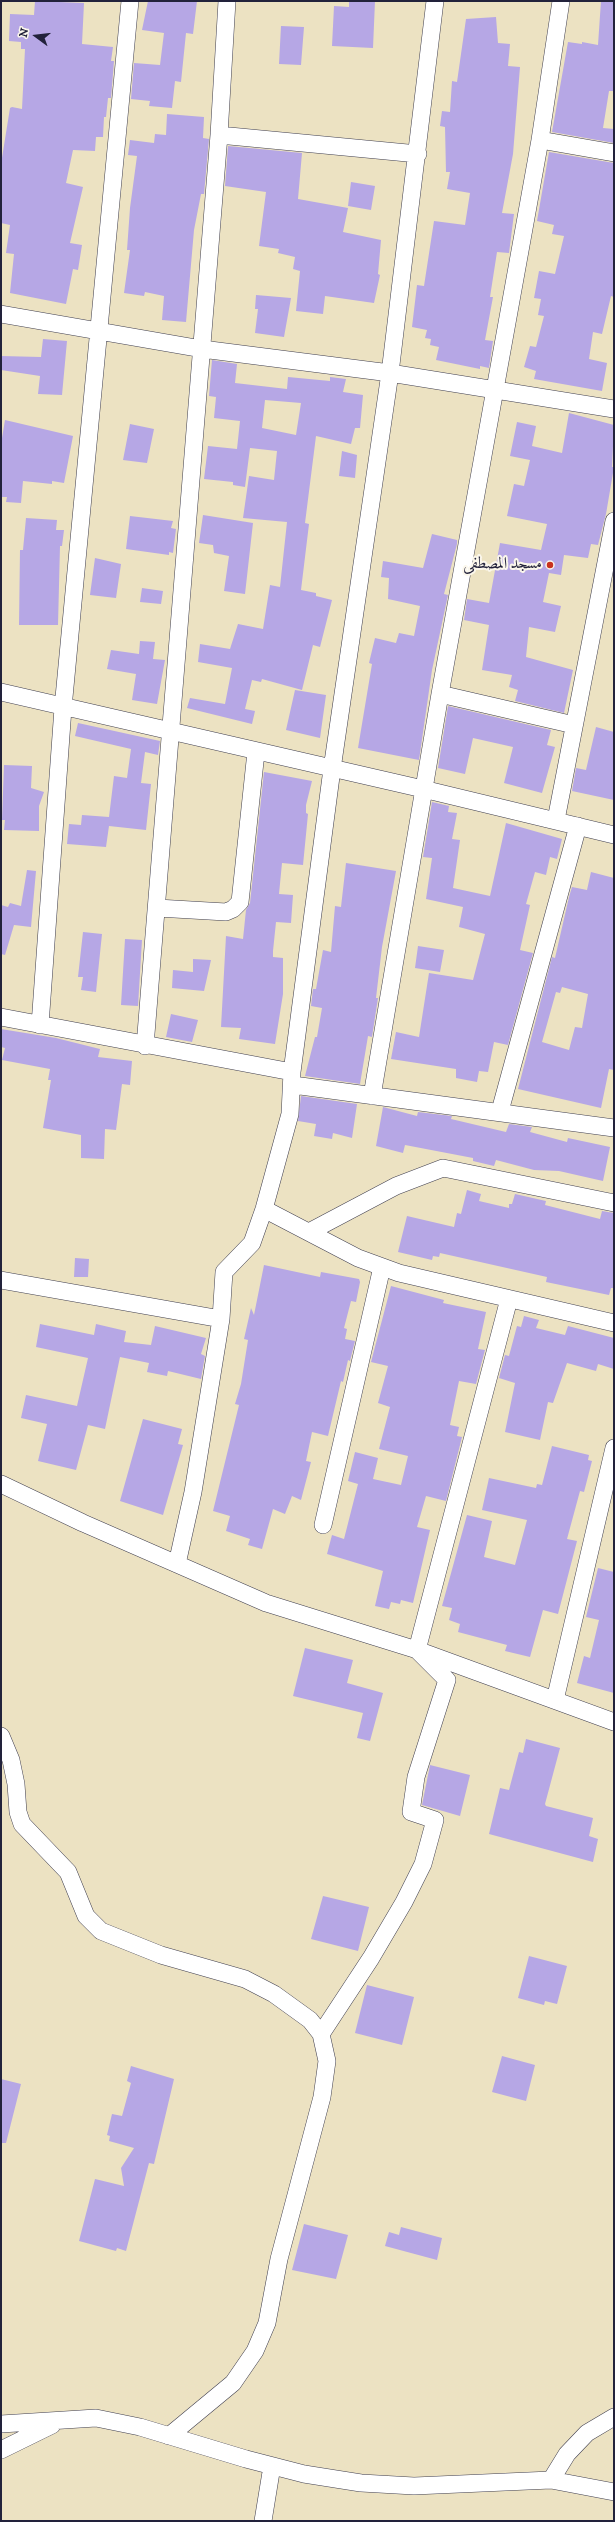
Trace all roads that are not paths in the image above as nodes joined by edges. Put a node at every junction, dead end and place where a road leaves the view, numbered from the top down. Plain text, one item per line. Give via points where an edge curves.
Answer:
1 (130, 1) edge
2 (227, 1) edge
3 (434, 1) edge
4 (561, 1) edge
5 (219, 135) junction
6 (540, 140) junction
7 (614, 153) edge
8 (418, 154) junction
9 (1, 314) edge
10 (99, 332) junction
11 (202, 349) junction
12 (390, 373) junction
13 (496, 390) junction
14 (614, 409) edge
15 (614, 521) edge
16 (1, 692) edge
17 (440, 694) junction
18 (63, 708) junction
19 (574, 726) junction
20 (171, 732) junction
21 (256, 752) junction
22 (332, 769) junction
23 (423, 788) junction
24 (556, 820) junction
25 (578, 826) junction
26 (614, 835) edge
27 (157, 908) junction
28 (1, 1017) edge
29 (40, 1025) junction
30 (146, 1046) junction
31 (292, 1079) junction
32 (372, 1096) junction
33 (500, 1111) junction
34 (614, 1128) edge
35 (614, 1203) edge
36 (264, 1209) junction
37 (308, 1232) junction
38 (382, 1267) junction
39 (1, 1280) edge
40 (509, 1299) junction
41 (220, 1319) junction
42 (614, 1323) edge
43 (614, 1448) edge
44 (1, 1484) edge
45 (323, 1525) dead end
46 (177, 1564) junction
47 (417, 1650) junction
48 (556, 1700) junction
49 (614, 1722) edge
50 (1, 1736) edge
51 (321, 2034) junction
52 (614, 2417) edge
53 (63, 2420) junction
54 (1, 2424) edge
55 (169, 2436) junction
56 (1, 2450) edge
57 (272, 2466) junction
58 (551, 2480) junction
59 (614, 2492) edge
60 (263, 2521) edge

1 - 10 street
2 - 5 street
3 - 8 street
4 - 6 street
5 - 8 street
5 - 11 street
6 - 7 street
6 - 13 street
8 - 12 street
9 - 10 street
10 - 11 street
10 - 18 street
11 - 12 street
11 - 20 street
12 - 13 street
12 - 22 street
13 - 14 street
13 - 17 street
15 - 19 street
16 - 18 street
17 - 19 street
17 - 23 street
18 - 20 street
18 - 29 street
19 - 24 street
20 - 21 street
20 - 27 street
21 - 22 street
21 - 27 street via 240,902 226,912
22 - 23 street
22 - 31 street
23 - 24 street
23 - 32 street
24 - 25 street
25 - 26 street
25 - 33 street
27 - 30 street
28 - 29 street
29 - 30 street
30 - 31 street
31 - 32 street
31 - 36 street via 290,1114
32 - 33 street
33 - 34 street
35 - 37 street via 443,1168 396,1186
36 - 37 street
36 - 41 street via 252,1243 224,1272
37 - 38 street
38 - 40 street
38 - 45 street
39 - 41 street
40 - 42 street
40 - 47 street
41 - 46 street via 193,1492
43 - 48 street
44 - 46 street
46 - 47 street via 266,1603
47 - 48 street
47 - 51 street via 447,1680 416,1777 411,1812 434,1820 423,1864 371,1958
48 - 49 street
50 - 51 street via 11,1760 22,1824 68,1872 86,1916 101,1931 161,1956 245,1979 274,1994 310,2020
51 - 55 street via 327,2060 322,2097 281,2251 267,2322 255,2351 233,2383
52 - 58 street via 587,2433 567,2454
53 - 54 street
53 - 55 street via 96,2418
53 - 56 street
55 - 57 street
57 - 58 street via 361,2483 414,2486
57 - 60 street
58 - 59 street

